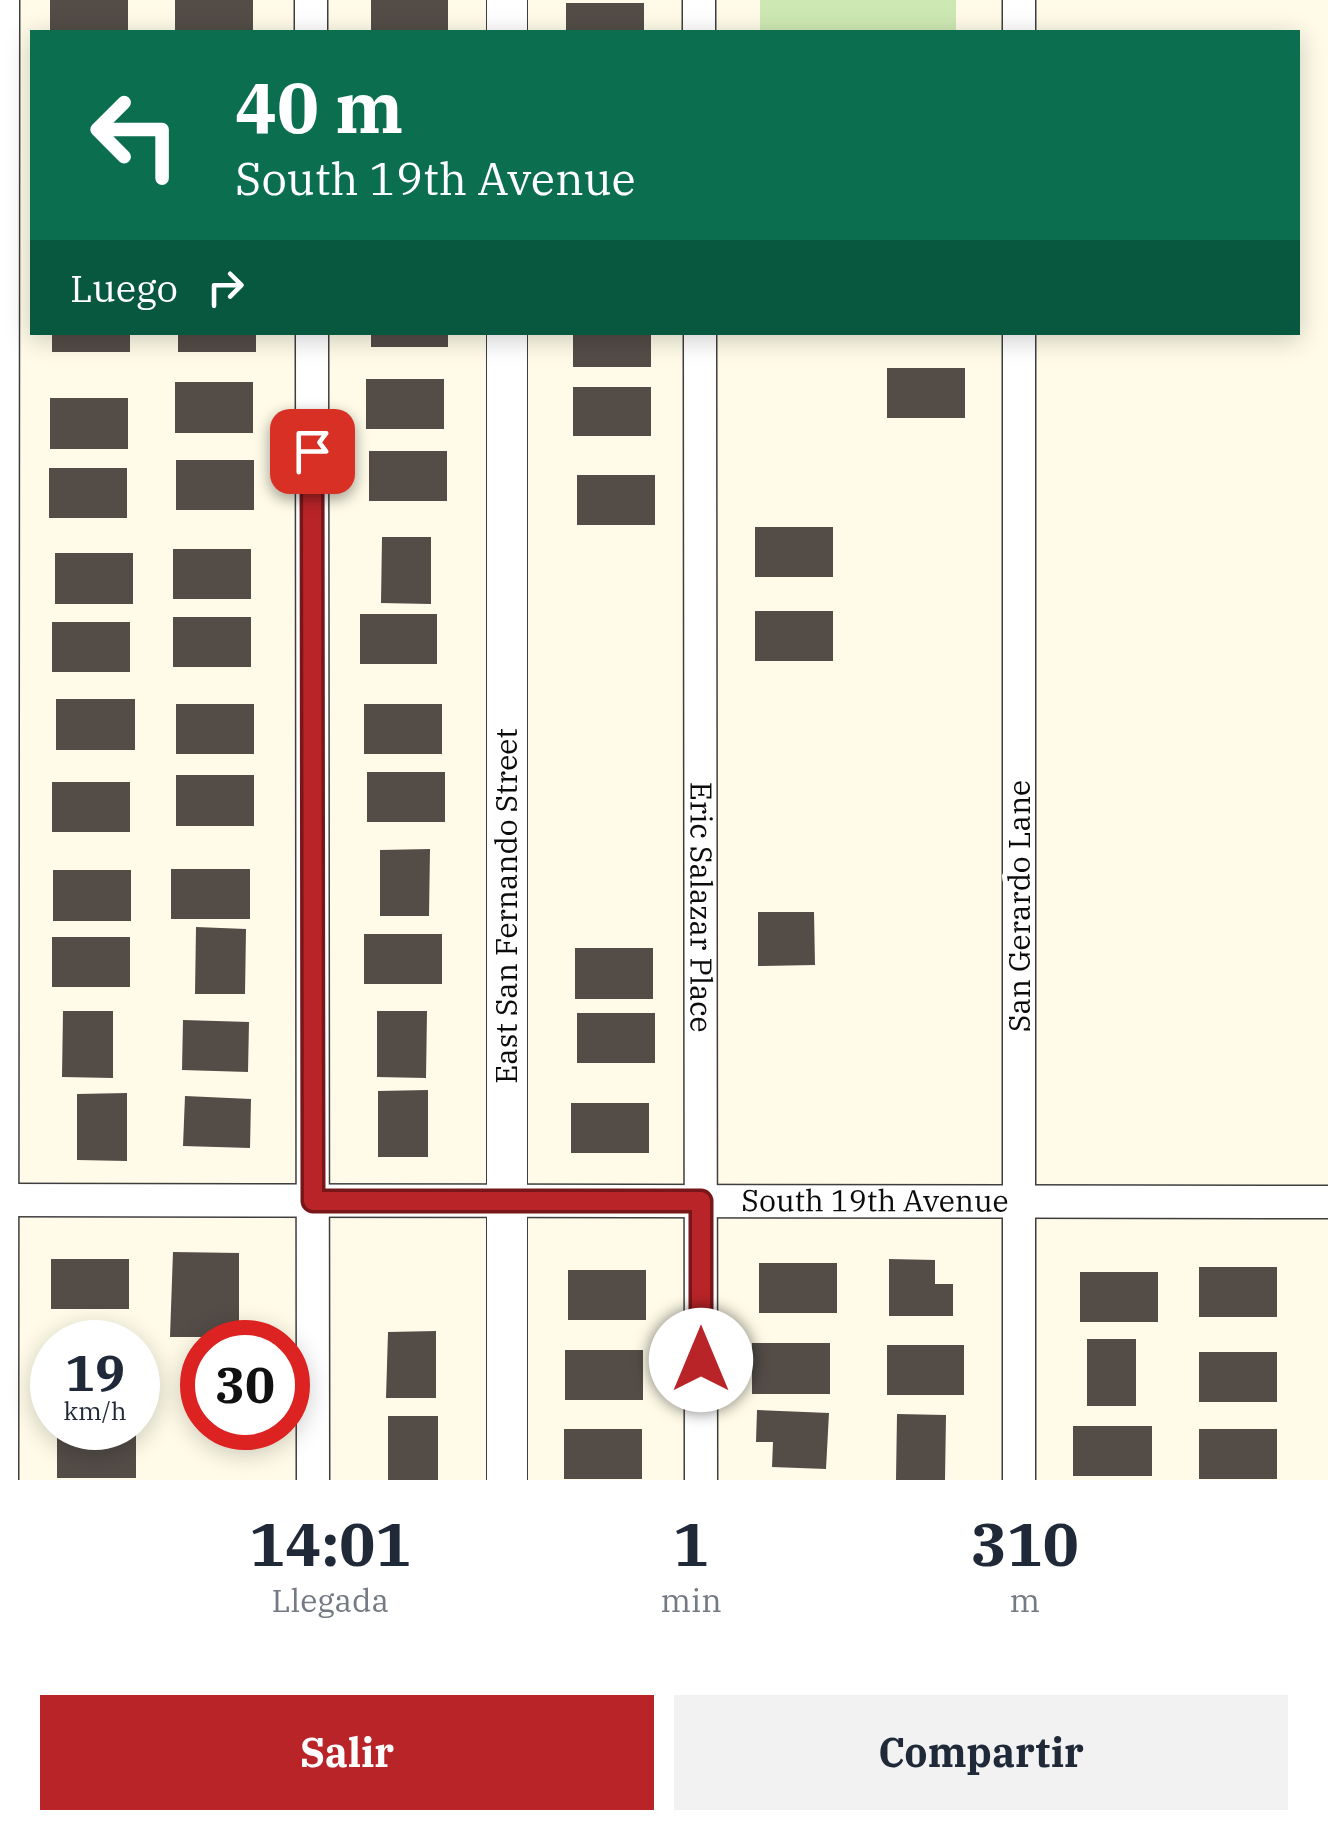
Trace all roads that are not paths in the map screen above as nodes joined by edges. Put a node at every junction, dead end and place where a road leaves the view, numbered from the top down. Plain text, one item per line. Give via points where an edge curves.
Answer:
1 (3, 0) edge
2 (312, 0) edge
3 (506, 0) edge
4 (699, 0) edge
5 (1018, 0) edge
6 (312, 30) edge
7 (506, 30) edge
8 (699, 30) edge
9 (1018, 30) edge
10 (312, 335) edge
11 (507, 335) edge
12 (700, 335) edge
13 (1019, 335) edge
14 (1, 1200) edge
15 (313, 1201) junction
16 (507, 1201) junction
17 (701, 1201) junction
18 (1020, 1202) junction
19 (1328, 1202) edge
20 (2, 1480) edge
21 (313, 1480) edge
22 (507, 1480) edge
23 (700, 1480) edge
24 (1020, 1480) edge

1 - 14 street
2 - 6 street
3 - 7 street
4 - 8 street
5 - 9 street
10 - 15 street
11 - 16 street, East San Fernando Street
12 - 17 street, Eric Salazar Place
13 - 18 street, San Gerardo Lane
14 - 15 street, South 19th Avenue
14 - 20 street
15 - 16 street, South 19th Avenue
15 - 21 street
16 - 17 street, South 19th Avenue
16 - 22 street, East San Fernando Street
17 - 18 street, South 19th Avenue
17 - 23 street, Eric Salazar Place
18 - 19 street, South 19th Avenue
18 - 24 street, San Gerardo Lane

